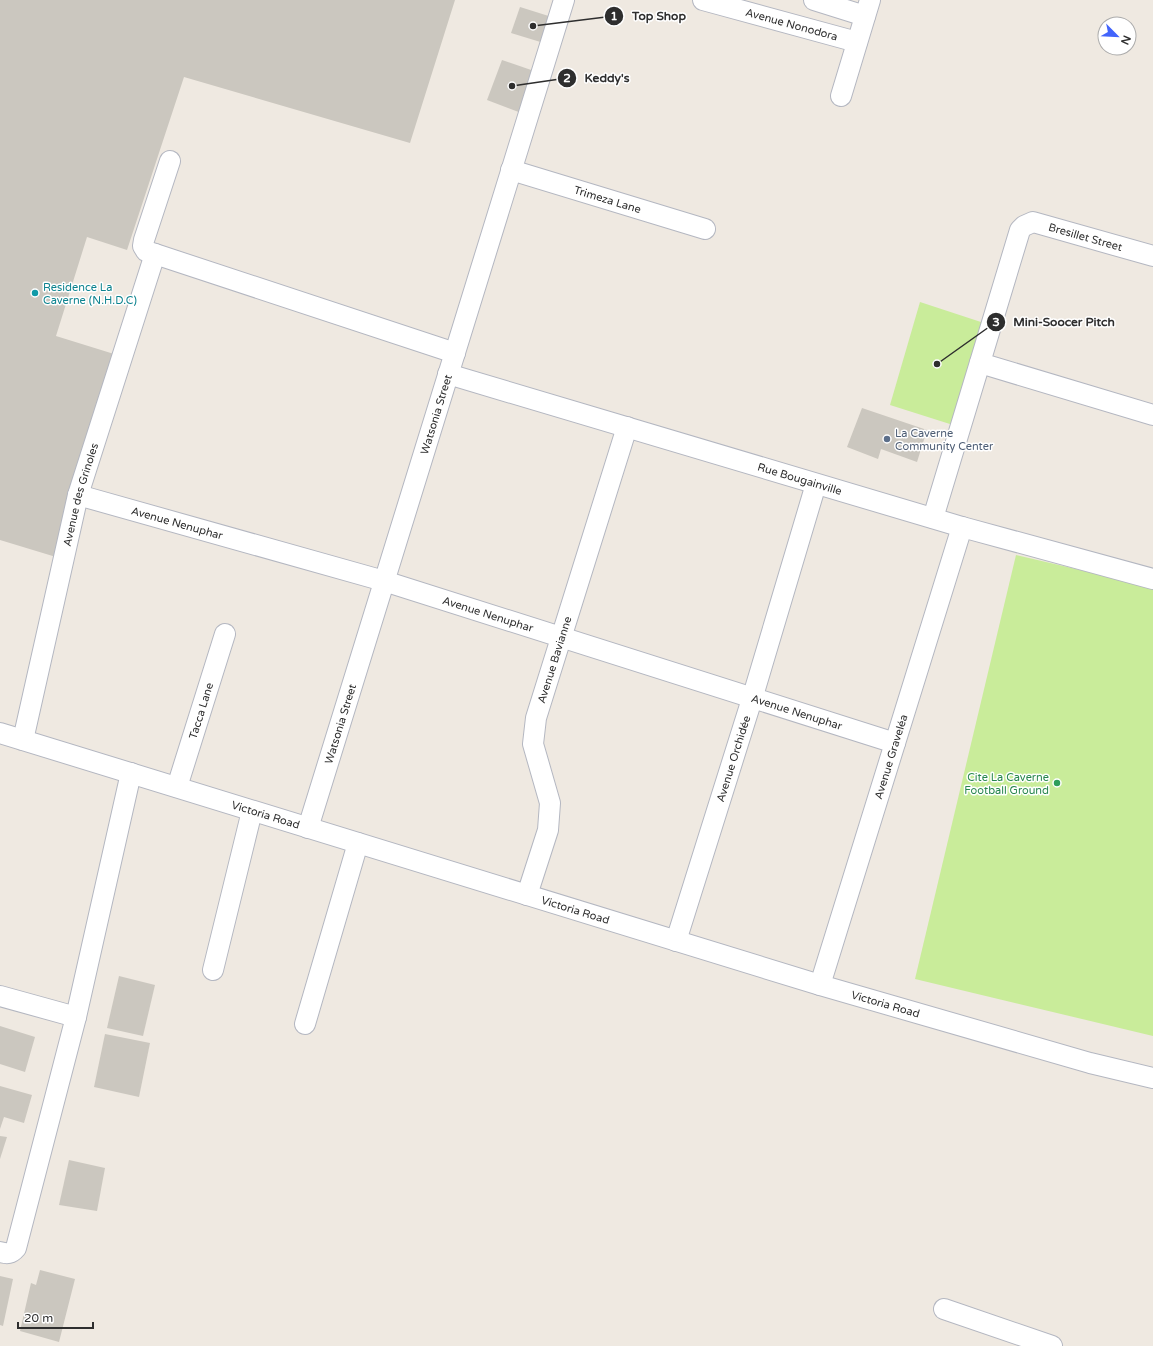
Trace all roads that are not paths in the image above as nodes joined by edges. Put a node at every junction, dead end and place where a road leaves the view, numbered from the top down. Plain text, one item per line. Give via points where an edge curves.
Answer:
1 (564, 0) edge
2 (703, 0) edge
3 (814, 0) edge
4 (868, 8) edge
5 (857, 42) junction
6 (841, 96) dead end
7 (170, 160) dead end
8 (511, 170) junction
9 (705, 229) dead end
10 (154, 254) junction
11 (1153, 256) edge
12 (455, 353) junction
13 (980, 363) junction
14 (448, 374) junction
15 (1153, 415) edge
16 (627, 427) junction
17 (816, 484) junction
18 (78, 495) junction
19 (933, 518) junction
20 (962, 527) junction
21 (1153, 579) edge
22 (384, 581) junction
23 (225, 634) dead end
24 (561, 637) junction
25 (752, 698) junction
26 (0, 733) edge
27 (23, 740) junction
28 (895, 744) junction
29 (131, 773) junction
30 (176, 787) junction
31 (252, 811) junction
32 (308, 828) junction
33 (358, 843) junction
34 (527, 895) junction
35 (676, 941) junction
36 (213, 970) dead end
37 (820, 985) junction
38 (0, 996) edge
39 (76, 1017) junction
40 (305, 1024) dead end
41 (1153, 1078) edge
42 (0, 1252) edge
43 (944, 1309) dead end
44 (1052, 1346) edge

1 - 8 street, Watsonia Street
2 - 5 street, Avenue Nonodora
3 - 4 street
4 - 5 street
5 - 6 street
7 - 10 street via 144,240 143,246 146,251
8 - 9 street, Trimeza Lane
8 - 12 street, Watsonia Street
10 - 12 street
10 - 18 street, Avenue des Grinoles
11 - 13 street, Bresillet Street via 1033,222 1024,226 1020,230
12 - 14 street, Watsonia Street
13 - 15 street
13 - 19 street
14 - 16 street, Rue Bougainville
14 - 22 street, Watsonia Street
16 - 17 street, Rue Bougainville
16 - 24 street, Avenue Bavianne
17 - 19 street, Rue Bougainville
17 - 25 street, Avenue Orchidée
18 - 22 street, Avenue Nenuphar
18 - 27 street, Avenue des Grinoles
19 - 20 street, Rue Bougainville
20 - 21 street, Rue Bougainville
20 - 28 street, Avenue Graveléa
22 - 24 street, Avenue Nenuphar
22 - 32 street, Watsonia Street
23 - 30 street, Tacca Lane
24 - 25 street, Avenue Nenuphar
24 - 34 street, Avenue Bavianne via 536,718 533,744 550,802 548,830
25 - 28 street, Avenue Nenuphar
25 - 35 street, Avenue Orchidée
26 - 27 street, Victoria Road
27 - 29 street, Victoria Road
28 - 37 street, Avenue Graveléa
29 - 30 street, Victoria Road
29 - 39 street
30 - 31 street, Victoria Road
31 - 32 street, Victoria Road
31 - 36 street
32 - 33 street, Victoria Road
33 - 34 street, Victoria Road
33 - 40 street
34 - 35 street, Victoria Road
35 - 37 street, Victoria Road
37 - 41 street, Victoria Road via 1090,1063
38 - 39 street
39 - 42 street via 16,1248 7,1254
43 - 44 street

